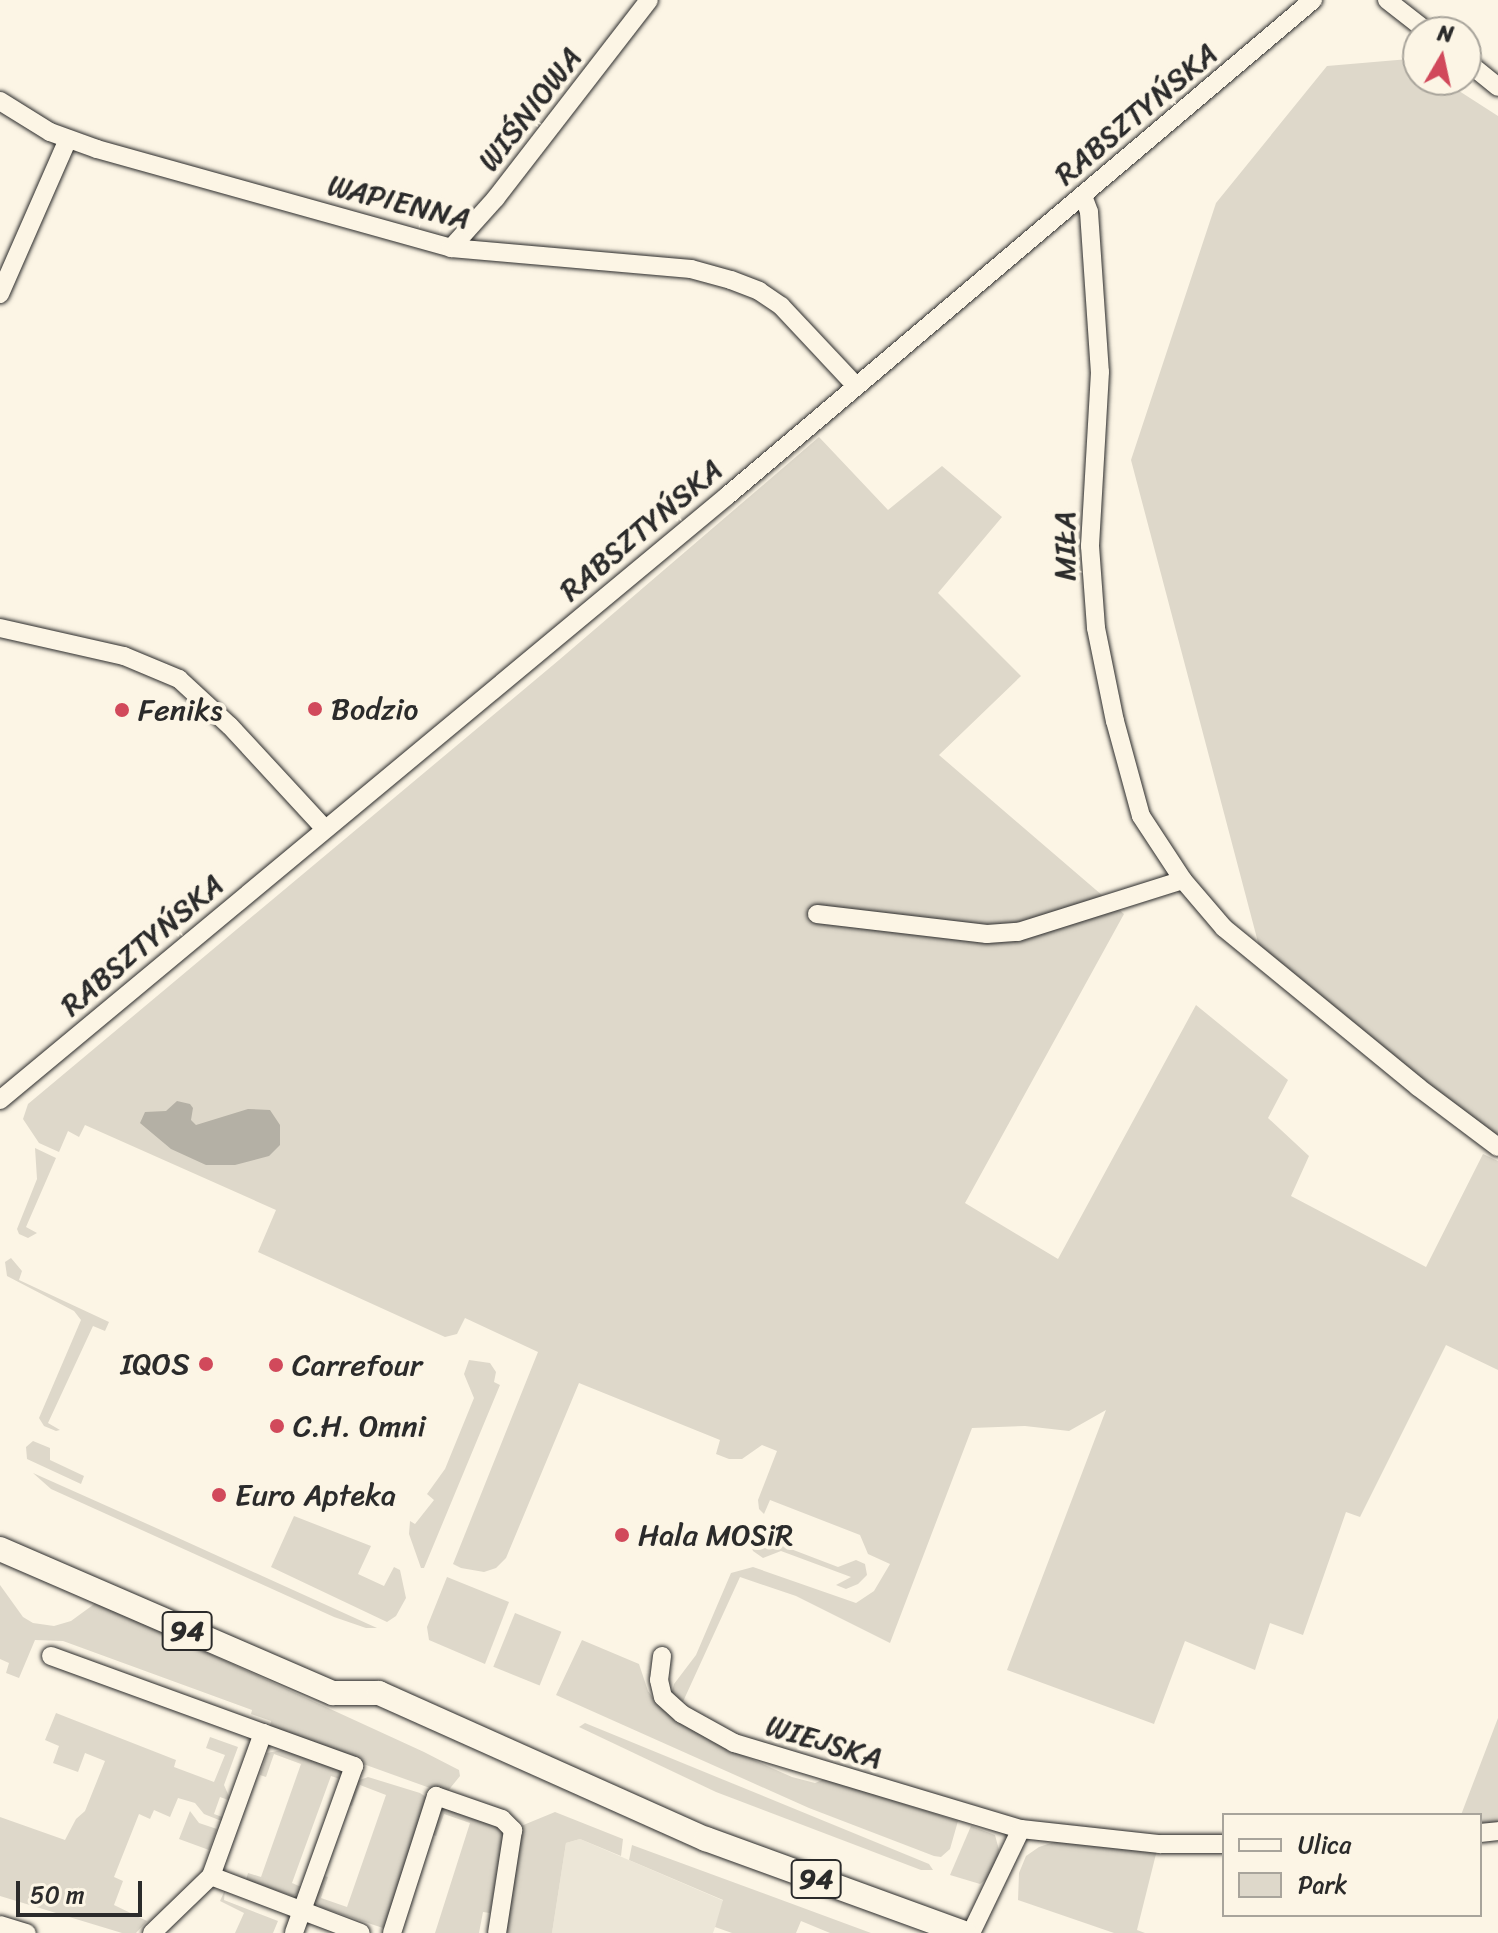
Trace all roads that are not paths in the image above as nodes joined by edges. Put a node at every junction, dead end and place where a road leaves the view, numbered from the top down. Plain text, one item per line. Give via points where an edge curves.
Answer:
1 (649, 0) edge
2 (1313, 0) edge
3 (1387, 0) edge
4 (1408, 16) edge
5 (1482, 74) edge
6 (1498, 87) edge
7 (0, 101) edge
8 (68, 139) junction
9 (1083, 196) junction
10 (451, 248) junction
11 (0, 294) edge
12 (856, 386) junction
13 (0, 628) edge
14 (324, 828) junction
15 (1183, 880) junction
16 (817, 914) dead end
17 (0, 1100) edge
18 (1498, 1147) edge
19 (0, 1549) edge
20 (51, 1656) dead end
21 (662, 1656) dead end
22 (263, 1733) junction
23 (1021, 1829) junction
24 (1222, 1844) edge
25 (211, 1876) junction
26 (303, 1911) junction
27 (0, 1925) edge
28 (27, 1933) edge
29 (152, 1933) edge
30 (294, 1933) edge
31 (361, 1933) edge
32 (392, 1933) edge
33 (497, 1933) edge
34 (964, 1933) edge
35 (971, 1933) edge

1 - 10 street, WIŚNIOWA
2 - 9 street, RABSZTYŃSKA
3 - 4 street
5 - 6 street
7 - 8 street, WAPIENNA
8 - 10 street, WAPIENNA
8 - 11 street
9 - 12 street, RABSZTYŃSKA
9 - 15 street, MIŁA via 1089,212 1100,372 1090,546 1096,628 1141,816
10 - 12 street, WAPIENNA via 691,269 731,280 781,306
12 - 14 street, RABSZTYŃSKA
13 - 14 street via 147,663 179,679
14 - 17 street, RABSZTYŃSKA
15 - 16 street via 1018,932 987,934
15 - 18 street, MIŁA via 1224,928
19 - 34 main road, 94 via 333,1693 379,1693 706,1839
20 - 22 street
21 - 23 street, WIEJSKA via 663,1697 734,1743
22 - 25 street
22 - 26 street via 354,1766
23 - 24 street, WIEJSKA via 1160,1844
23 - 35 street
25 - 26 street
25 - 29 street
26 - 30 street
26 - 31 street
27 - 28 street
32 - 33 street via 436,1796 502,1819 513,1830

